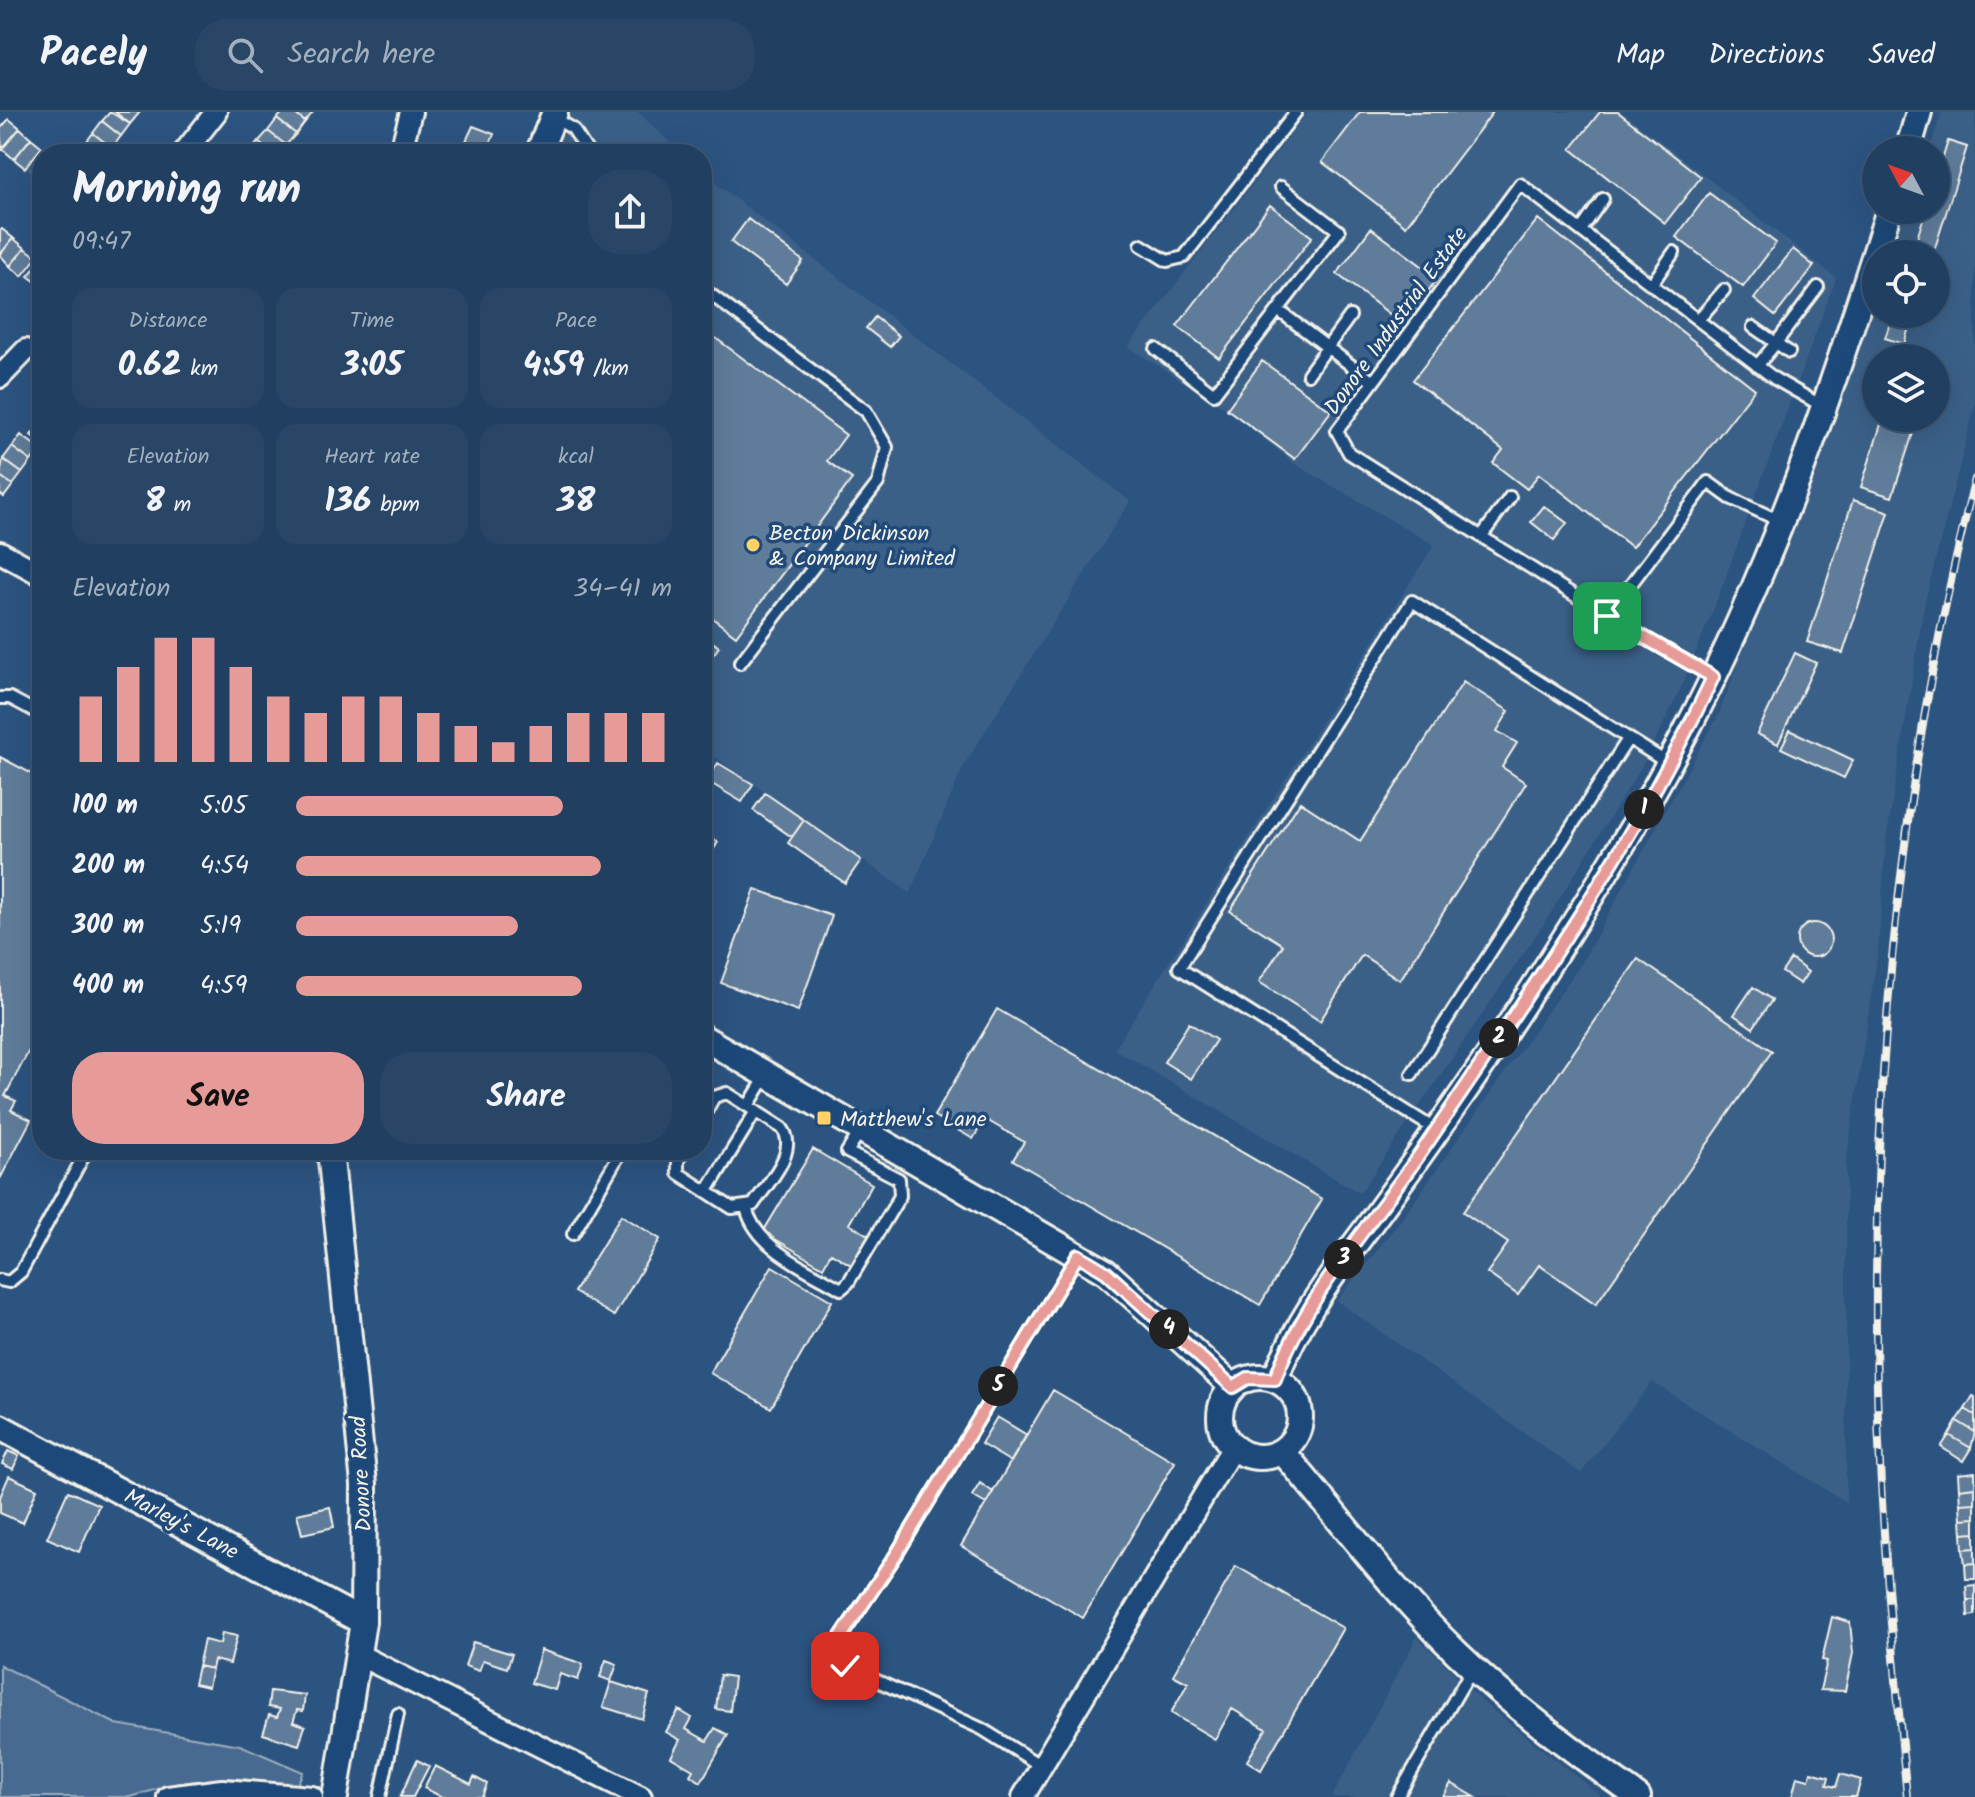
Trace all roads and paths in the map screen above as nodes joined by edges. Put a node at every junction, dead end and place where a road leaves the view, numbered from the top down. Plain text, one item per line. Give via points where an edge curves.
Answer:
1 (216, 112) edge
2 (411, 112) edge
3 (1296, 112) edge
4 (1919, 112) edge
5 (554, 115) edge
6 (1912, 136) edge
7 (191, 144) edge
8 (403, 144) edge
9 (542, 144) edge
10 (583, 144) edge
11 (1281, 187) dead end
12 (1603, 199) dead end
13 (1884, 224) edge
14 (1581, 230) junction
15 (1141, 245) dead end
16 (1674, 252) dead end
17 (1651, 285) junction
18 (1818, 287) dead end
19 (1724, 290) dead end
20 (712, 296) edge
21 (1278, 310) junction
22 (1350, 316) dead end
23 (1698, 320) junction
24 (1753, 327) dead end
25 (1776, 343) junction
26 (1327, 347) junction
27 (1156, 349) dead end
28 (26, 350) dead end
29 (1789, 352) dead end
30 (1757, 366) junction
31 (1308, 374) dead end
32 (0, 377) edge
33 (1373, 382) junction
34 (1824, 406) junction
35 (1510, 497) dead end
36 (1781, 522) junction
37 (1481, 537) junction
38 (0, 552) edge
39 (32, 570) edge
40 (1607, 616) junction
41 (740, 663) dead end
42 (1713, 677) junction
43 (0, 698) edge
44 (32, 710) edge
45 (1628, 739) junction
46 (1669, 764) junction
47 (712, 1043) edge
48 (1412, 1074) dead end
49 (767, 1075) junction
50 (712, 1101) edge
51 (752, 1109) junction
52 (861, 1130) junction
53 (1436, 1130) junction
54 (82, 1160) edge
55 (331, 1160) edge
56 (616, 1160) edge
57 (679, 1160) edge
58 (707, 1191) junction
59 (746, 1207) junction
60 (573, 1234) dead end
61 (1078, 1255) junction
62 (0, 1280) edge
63 (1275, 1379) junction
64 (1233, 1387) junction
65 (0, 1427) edge
66 (1233, 1447) junction
67 (1282, 1451) junction
68 (363, 1622) junction
69 (357, 1654) junction
70 (1474, 1668) junction
71 (398, 1714) dead end
72 (1041, 1766) junction
73 (168, 1797) edge
74 (312, 1797) edge
75 (335, 1797) edge
76 (380, 1797) edge
77 (641, 1797) edge
78 (1023, 1797) edge
79 (1397, 1797) edge
80 (1638, 1797) edge

1 - 7 street
2 - 8 street
3 - 15 lane via 1184,257 1167,261
4 - 6 street
5 - 9 street
5 - 10 lane
11 - 21 lane via 1339,231
12 - 14 lane
13 - 34 street
14 - 17 lane, Donore Industrial Estate
14 - 33 lane, Donore Industrial Estate via 1520,184
16 - 17 lane
17 - 23 lane, Donore Industrial Estate
18 - 25 lane
19 - 23 lane
20 - 41 lane via 866,411 887,447 878,483
21 - 26 lane
21 - 27 lane via 1214,394
22 - 26 lane
23 - 30 lane, Donore Industrial Estate
24 - 25 lane
25 - 29 lane
25 - 30 lane
26 - 31 lane
26 - 33 lane
28 - 32 street
30 - 34 lane, Donore Industrial Estate
33 - 37 lane, Donore Industrial Estate via 1337,431 1349,453
34 - 36 street
35 - 37 lane
36 - 40 lane via 1708,482
36 - 42 street
37 - 40 lane, Donore Industrial Estate
38 - 39 street
40 - 42 lane, Donore Industrial Estate
42 - 46 street
43 - 44 lane
45 - 46 lane
45 - 48 lane
45 - 53 lane via 1412,601 1179,968
46 - 53 street via 1537,982
47 - 49 street
49 - 51 lane
49 - 52 street
50 - 51 lane via 727,1093
51 - 58 lane
51 - 59 lane via 782,1128 788,1151 753,1205
52 - 59 lane via 847,1152 899,1179 902,1187 841,1289 753,1230
52 - 61 street
53 - 63 street via 1308,1307
54 - 62 lane via 21,1272 9,1282
55 - 68 street, Donore Road via 364,1484
56 - 60 lane
57 - 58 lane via 678,1173
58 - 59 lane via 732,1208
61 - 64 street via 1106,1272
61 - 72 lane via 840,1638 845,1666 982,1729
63 - 64 street via 1248,1378
63 - 67 street via 1288,1387 1301,1418 1295,1437
64 - 66 street via 1219,1413 1223,1434
65 - 68 street, Marley's Lane
66 - 67 street via 1259,1457
66 - 72 street
67 - 70 street via 1411,1606
68 - 69 street, Donore Road
69 - 75 street, Donore Road
69 - 77 street
70 - 79 lane
70 - 80 street
71 - 76 lane
72 - 78 street
73 - 74 street via 222,1790

